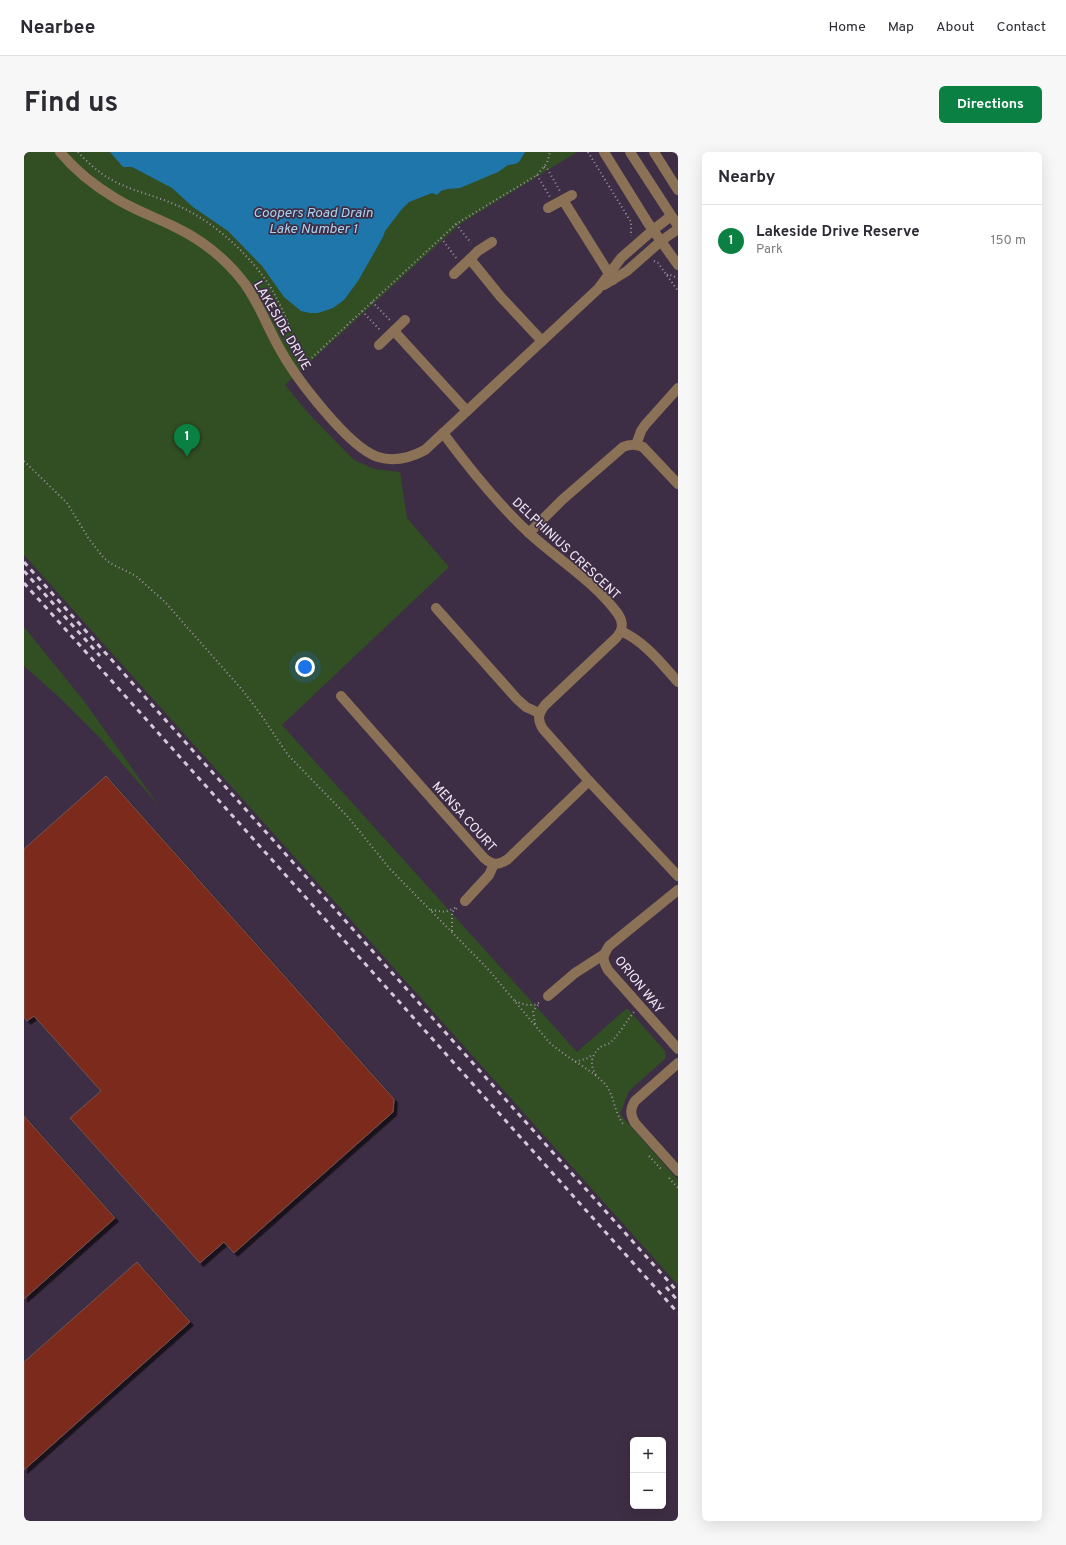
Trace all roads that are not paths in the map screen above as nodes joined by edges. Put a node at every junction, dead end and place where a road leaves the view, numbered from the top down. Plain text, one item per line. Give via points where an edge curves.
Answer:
1 (60, 152) edge
2 (604, 152) edge
3 (630, 152) edge
4 (654, 152) edge
5 (678, 190) edge
6 (561, 201) road end
7 (671, 216) junction
8 (678, 228) edge
9 (653, 230) junction
10 (661, 241) junction
11 (492, 242) dead end
12 (466, 263) junction
13 (678, 265) edge
14 (454, 274) dead end
15 (611, 277) junction
16 (405, 320) dead end
17 (393, 332) junction
18 (542, 341) junction
19 (379, 345) dead end
20 (678, 388) edge
21 (467, 411) junction
22 (443, 433) junction
23 (636, 444) junction
24 (678, 484) edge
25 (529, 533) junction
26 (436, 608) dead end
27 (622, 631) junction
28 (678, 682) edge
29 (341, 696) dead end
30 (539, 713) junction
31 (589, 781) junction
32 (494, 864) junction
33 (678, 876) edge
34 (678, 890) edge
35 (465, 901) dead end
36 (603, 955) junction
37 (548, 996) road end
38 (678, 1049) edge
39 (678, 1063) edge
40 (678, 1171) edge

1 - 22 street, LAKESIDE DRIVE via 92,183 115,198 195,238 223,261 244,283 297,377 356,444 378,457 403,458 414,456 424,450
2 - 9 street
3 - 7 street
4 - 5 street
6 - 15 street
7 - 8 street
7 - 9 street, LAKESIDE DRIVE
8 - 10 street, LAKESIDE DRIVE
9 - 10 street
9 - 15 street, LAKESIDE DRIVE via 621,258
10 - 13 street
10 - 15 street, LAKESIDE DRIVE via 627,271
11 - 12 street
12 - 14 street
12 - 18 street
15 - 18 street, LAKESIDE DRIVE
16 - 17 street
17 - 19 street
17 - 21 street
18 - 21 street, LAKESIDE DRIVE
20 - 23 street via 645,425
21 - 22 street, LAKESIDE DRIVE
22 - 25 street, DELPHINIUS CRESCENT via 471,470
23 - 24 street
23 - 25 street via 623,447 562,500
25 - 27 street, DELPHINIUS CRESCENT via 598,592 618,614
26 - 30 street via 517,699 526,708
27 - 28 street via 641,642
27 - 30 street
29 - 32 street, MENSA COURT via 484,858
30 - 31 street via 543,729
31 - 32 street, MENSA COURT via 508,860
31 - 33 street
32 - 35 street via 489,875
34 - 36 street, ORION WAY via 609,946
36 - 37 street via 575,973
36 - 38 street, ORION WAY via 608,970
39 - 40 street via 636,1101 631,1107 631,1116

